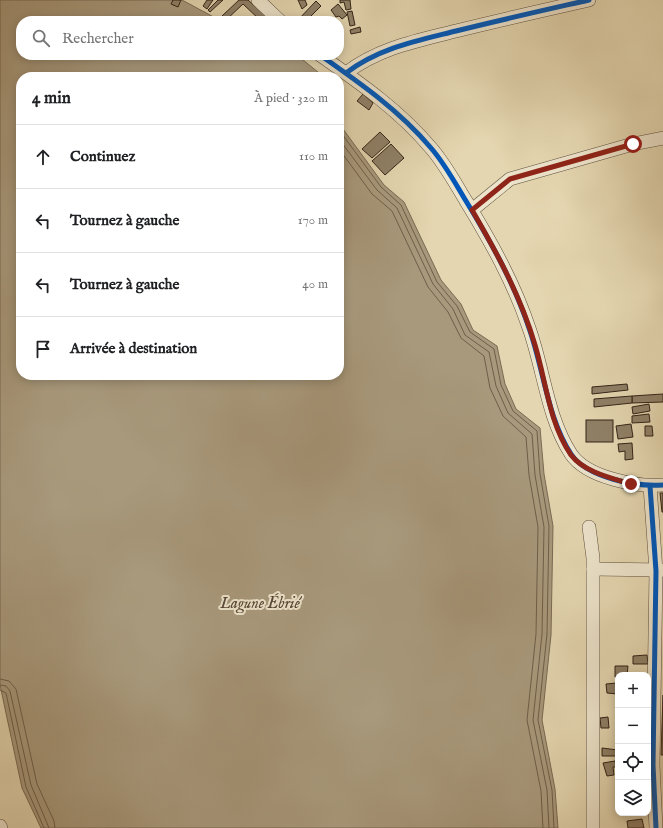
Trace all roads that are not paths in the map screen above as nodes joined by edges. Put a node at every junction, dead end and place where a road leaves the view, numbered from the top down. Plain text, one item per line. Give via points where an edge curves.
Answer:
1 (258, 0) edge
2 (589, 0) edge
3 (275, 16) edge
4 (327, 60) edge
5 (346, 73) junction
6 (663, 138) edge
7 (472, 210) junction
8 (657, 485) edge
9 (589, 527) dead end
10 (592, 569) junction
11 (660, 570) edge
12 (658, 765) edge
13 (593, 828) edge
14 (656, 828) edge

1 - 3 street
2 - 5 street via 397,46 376,54
4 - 5 street
5 - 7 street via 384,102 431,148
6 - 7 street via 510,179
7 - 8 street via 500,258 525,316 535,344 552,412 572,456 588,469 609,477 631,484
8 - 11 street
9 - 10 street
10 - 11 street
10 - 13 street
11 - 12 street
12 - 14 street

